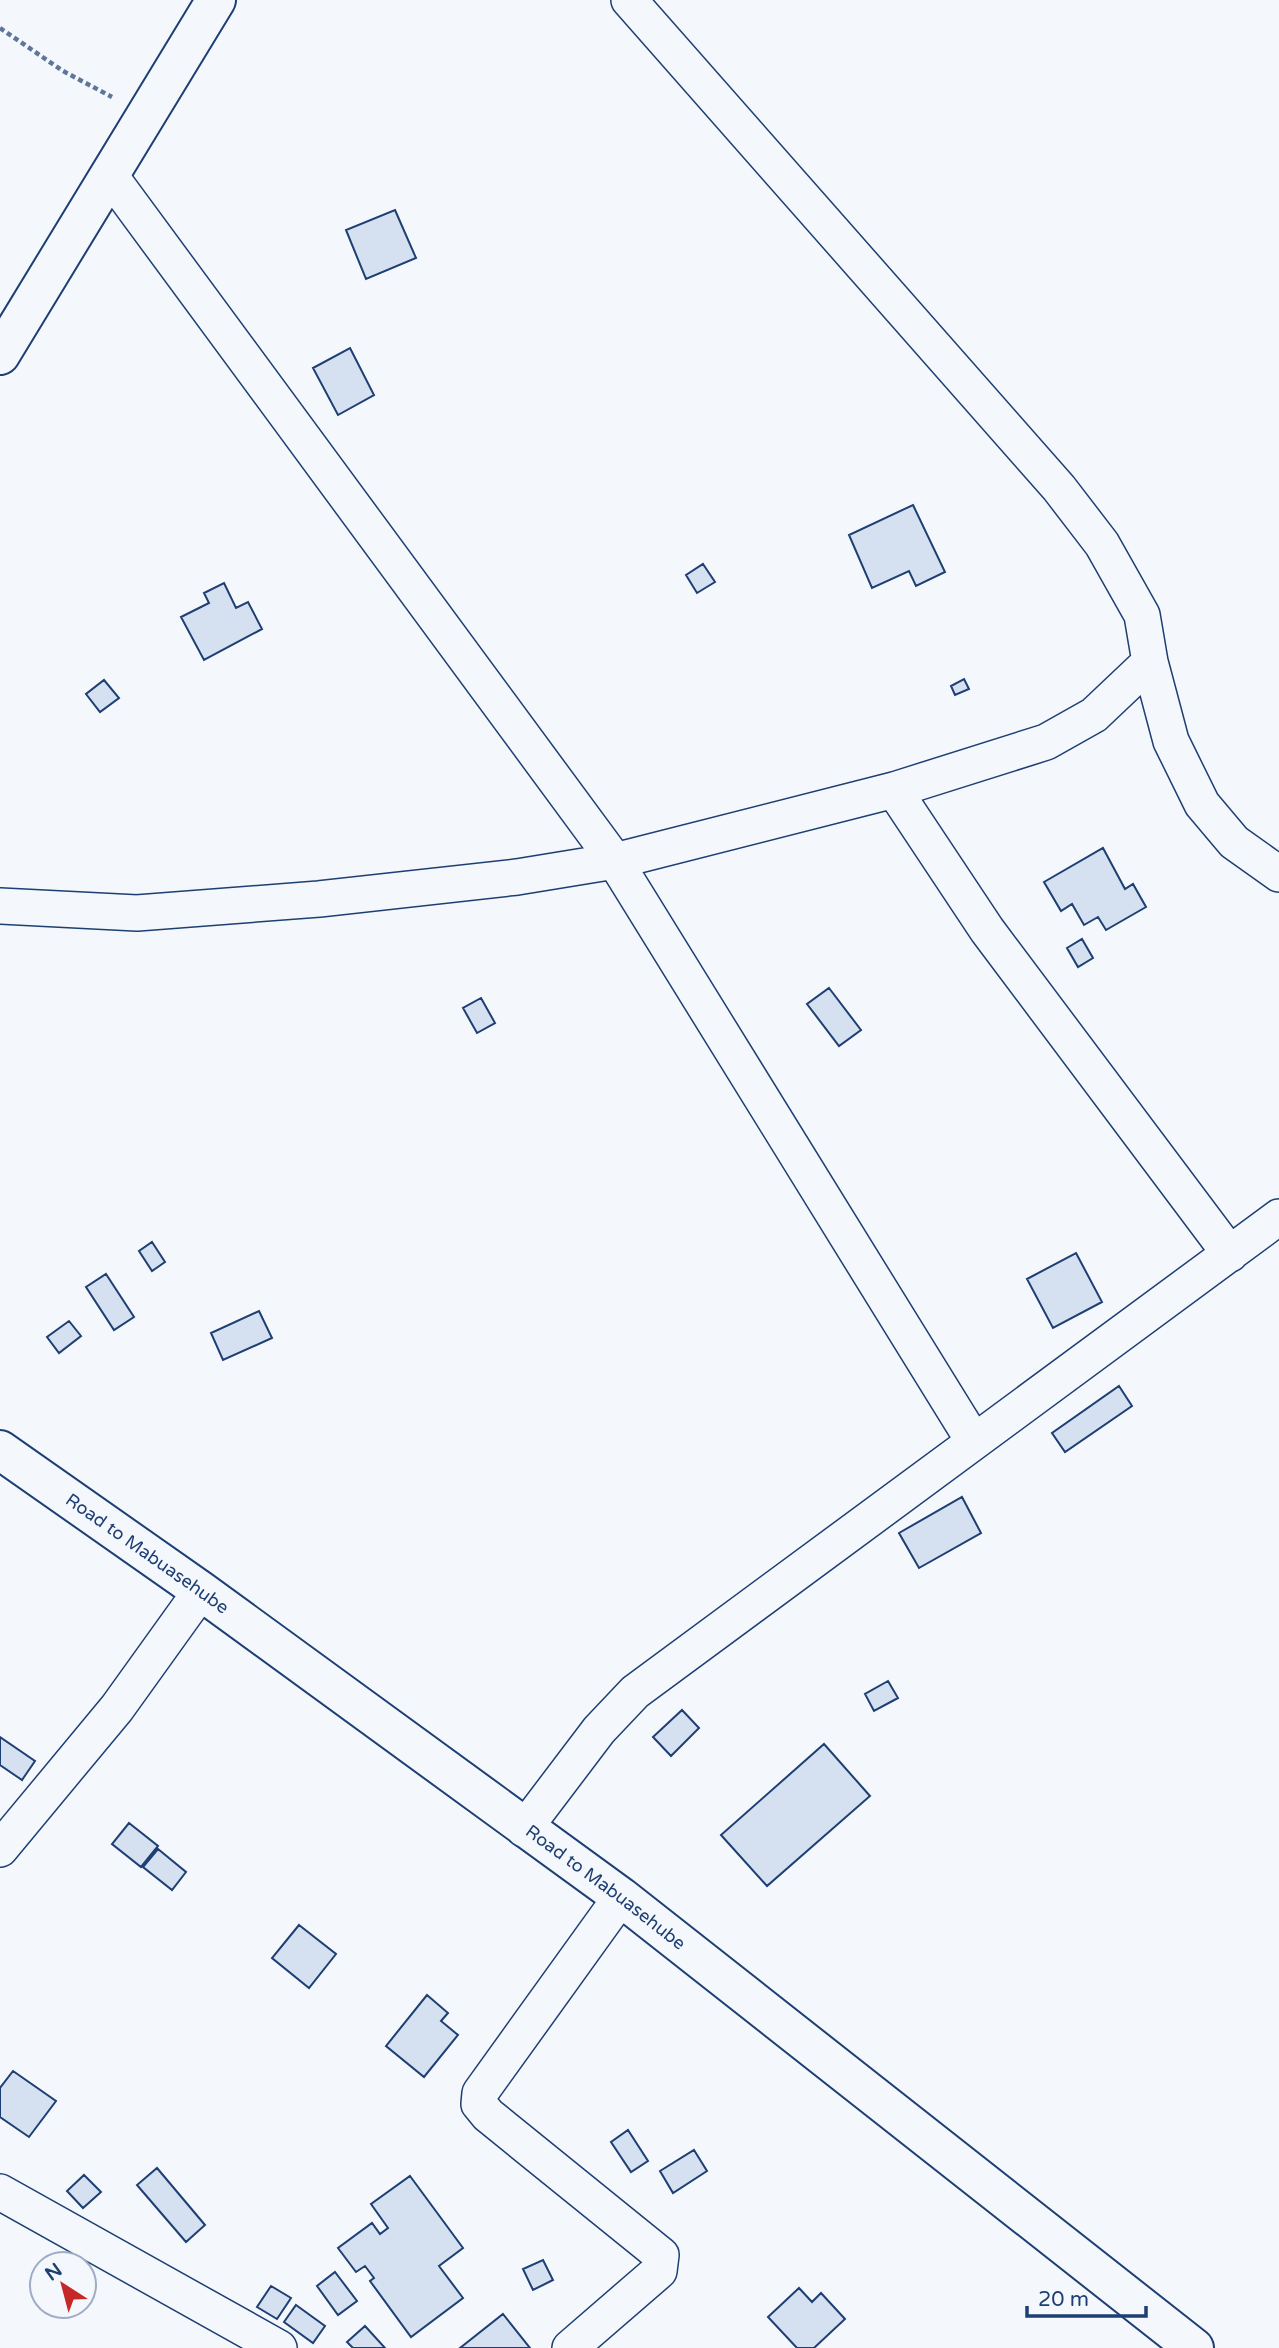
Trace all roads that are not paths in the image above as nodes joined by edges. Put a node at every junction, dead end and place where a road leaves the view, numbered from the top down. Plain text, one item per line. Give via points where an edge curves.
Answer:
1 (216, 0) edge
2 (629, 0) edge
3 (111, 177) junction
4 (0, 355) edge
5 (1150, 662) junction
6 (894, 790) junction
7 (615, 861) junction
8 (1279, 874) edge
9 (0, 906) edge
10 (1279, 1217) edge
11 (1230, 1254) junction
12 (973, 1440) junction
13 (0, 1450) edge
14 (201, 1591) junction
15 (524, 1829) junction
16 (0, 1849) edge
17 (621, 1897) junction
18 (0, 2192) edge
19 (279, 2348) edge
20 (570, 2348) edge
21 (1194, 2348) edge

1 - 3 main road
2 - 5 street via 1059,488 1102,544 1142,615
3 - 4 main road
3 - 7 street
5 - 6 street via 1094,715 1045,743
5 - 8 street via 1171,741 1202,804 1234,842
6 - 7 street
6 - 11 street via 988,930
7 - 9 street via 319,899 151,912
7 - 12 street
10 - 11 street
11 - 12 street
12 - 15 street via 635,1692 598,1730
13 - 14 main road, Road to Mabuasehube
14 - 15 main road, Road to Mabuasehube
14 - 16 street via 117,1708
15 - 17 main road, Road to Mabuasehube
17 - 20 street via 480,2093 479,2104 488,2115 661,2255 659,2271
17 - 21 main road, Road to Mabuasehube
18 - 19 street

